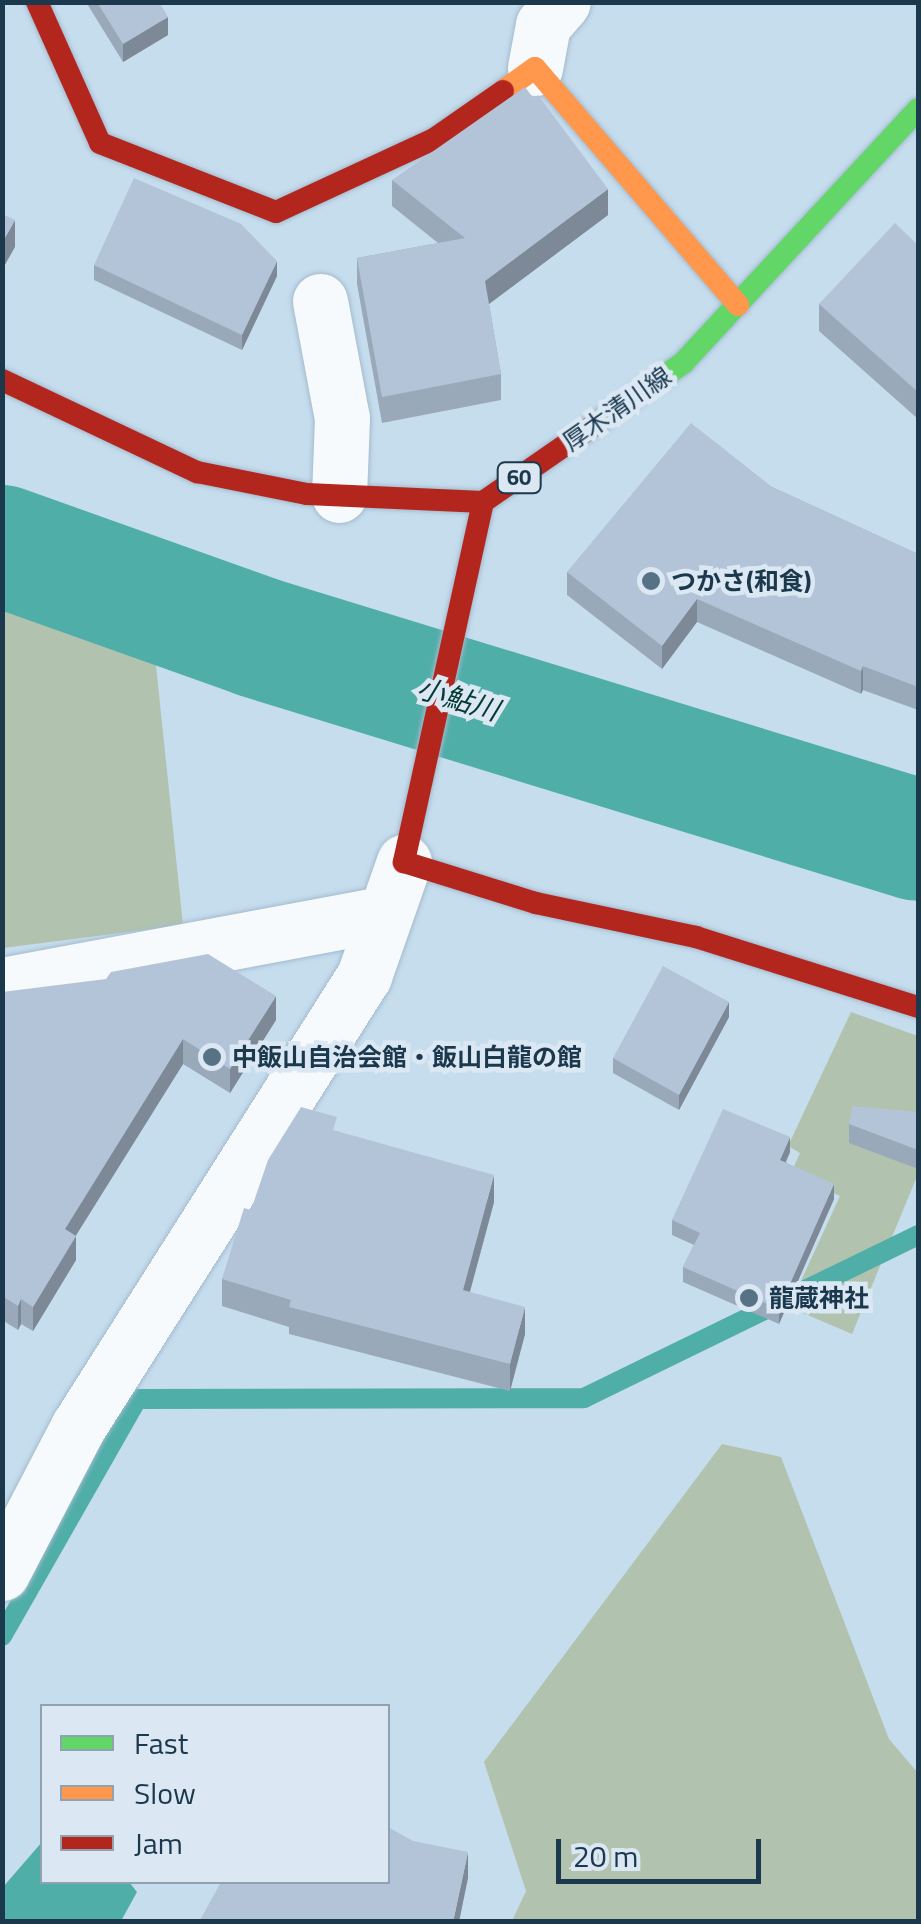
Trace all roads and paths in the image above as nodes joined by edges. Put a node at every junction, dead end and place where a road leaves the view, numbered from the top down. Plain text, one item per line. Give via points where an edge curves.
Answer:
1 (37, 2) edge
2 (563, 2) edge
3 (535, 68) junction
4 (918, 108) edge
5 (320, 300) dead end
6 (738, 305) junction
7 (2, 380) edge
8 (339, 495) junction
9 (483, 502) junction
10 (409, 838) junction
11 (386, 913) junction
12 (2, 984) edge
13 (918, 1007) edge
14 (2, 1573) edge

1 - 3 street via 100,142 276,212 434,138
2 - 3 street via 543,24
3 - 6 street
4 - 6 street, 厚木清川線 / 60
5 - 8 street via 342,418
6 - 9 street, 厚木清川線 / 60 via 682,363
7 - 8 street, 60 via 197,472
8 - 9 street, 60
9 - 10 street
10 - 11 street
10 - 13 street via 536,903 696,937
11 - 12 street
11 - 14 street via 364,976 78,1427

